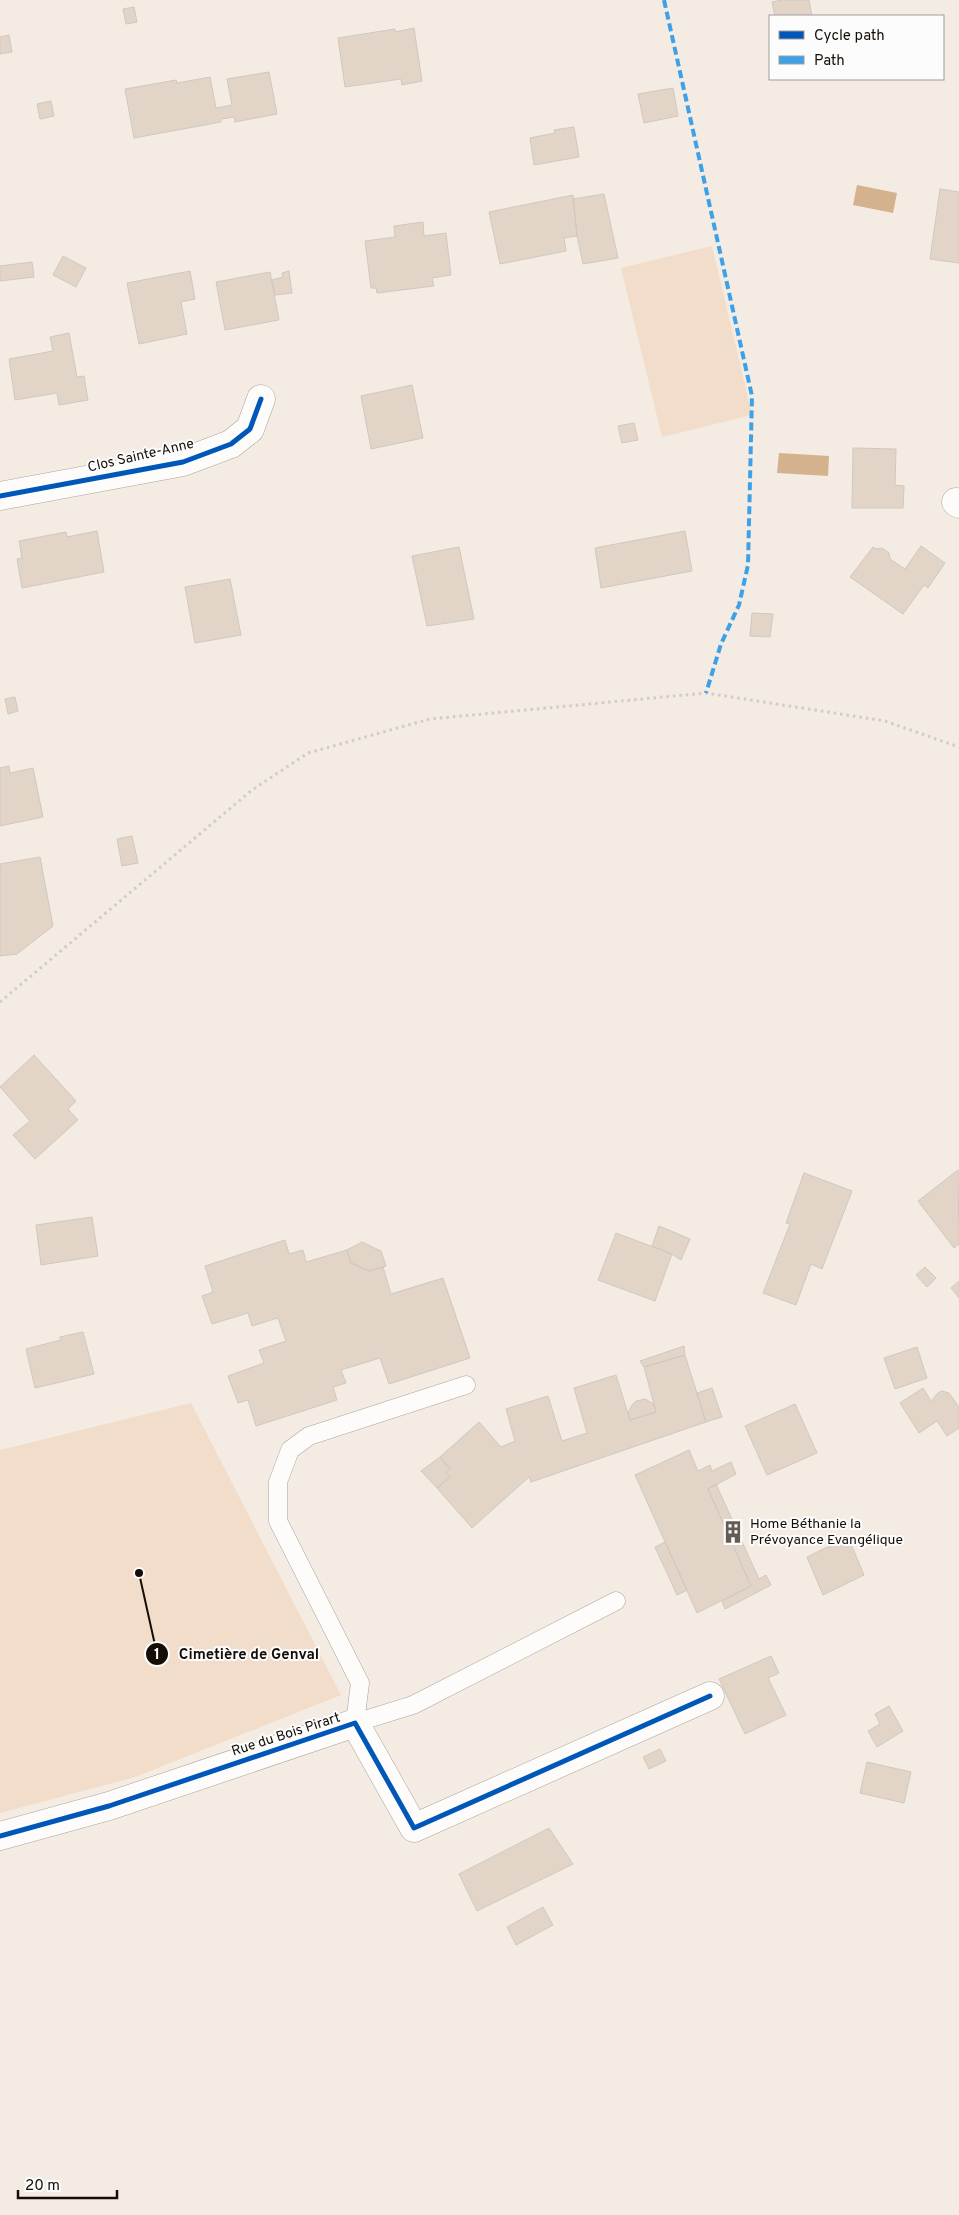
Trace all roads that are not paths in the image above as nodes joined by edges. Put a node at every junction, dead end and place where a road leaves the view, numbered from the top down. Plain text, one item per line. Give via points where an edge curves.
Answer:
1 (260, 399) dead end
2 (0, 496) edge
3 (466, 1385) dead end
4 (616, 1601) dead end
5 (710, 1696) dead end
6 (355, 1723) junction
7 (0, 1836) edge

1 - 2 street, Clos Sainte-Anne via 250,429 231,444 183,462
3 - 6 lane via 308,1436 290,1450 278,1482 278,1521 360,1683
4 - 6 lane via 413,1705
5 - 6 street, Rue du Bois Pirart via 414,1828
6 - 7 street, Rue du Bois Pirart via 109,1806

